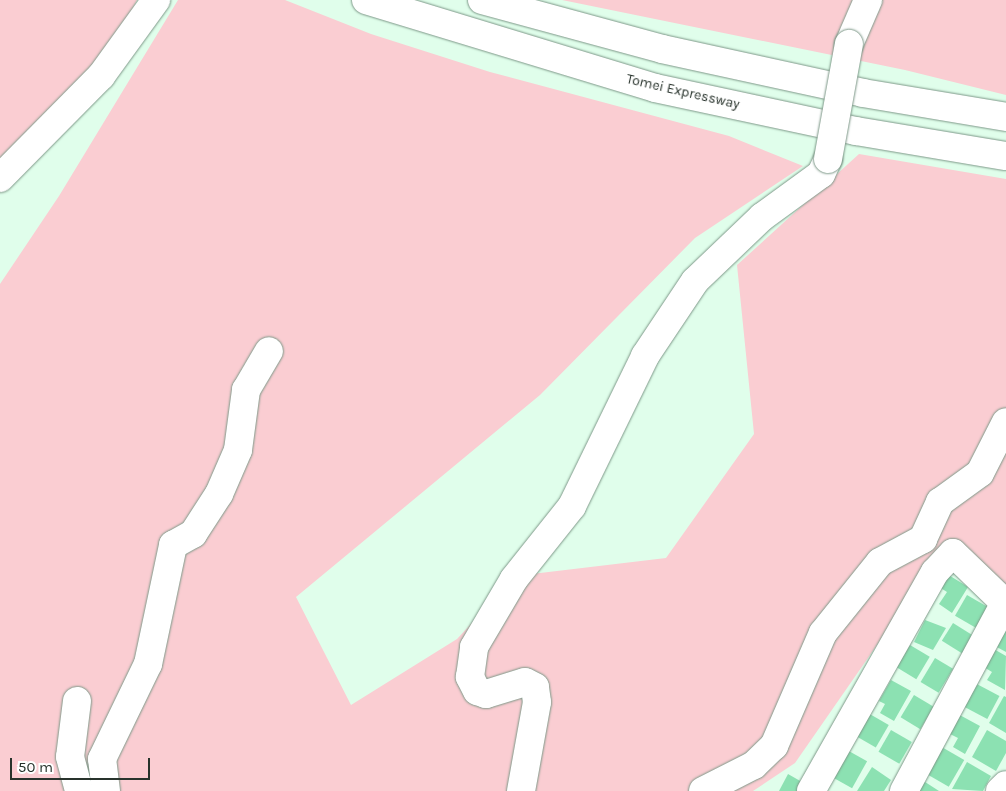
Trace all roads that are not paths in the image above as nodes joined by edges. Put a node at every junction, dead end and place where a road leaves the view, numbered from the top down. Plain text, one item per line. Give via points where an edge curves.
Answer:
1 (156, 0) edge
2 (366, 0) edge
3 (482, 0) edge
4 (868, 0) edge
5 (1006, 117) edge
6 (1006, 156) edge
7 (0, 178) edge
8 (269, 351) dead end
9 (1006, 422) edge
10 (1005, 604) edge
11 (77, 701) dead end
12 (79, 791) edge
13 (106, 791) edge
14 (521, 791) edge
15 (703, 791) edge
16 (811, 791) edge
17 (904, 791) edge

1 - 7 main road via 102,76
2 - 6 main road, Tomei Expressway via 655,88 856,131
3 - 5 main road via 662,49 864,94
4 - 14 main road, bridge via 849,44 828,159 821,174 762,217 695,281 645,356 572,506 514,579 474,648 470,677 477,691 486,694 525,682 535,687 537,702
8 - 13 main road via 246,390 238,450 220,494 193,534 173,545 148,664 102,759
9 - 15 main road via 980,473 940,502 923,539 880,562 823,633 774,746 754,765
10 - 16 main road via 954,552 935,572
10 - 17 main road
11 - 12 main road via 70,757

